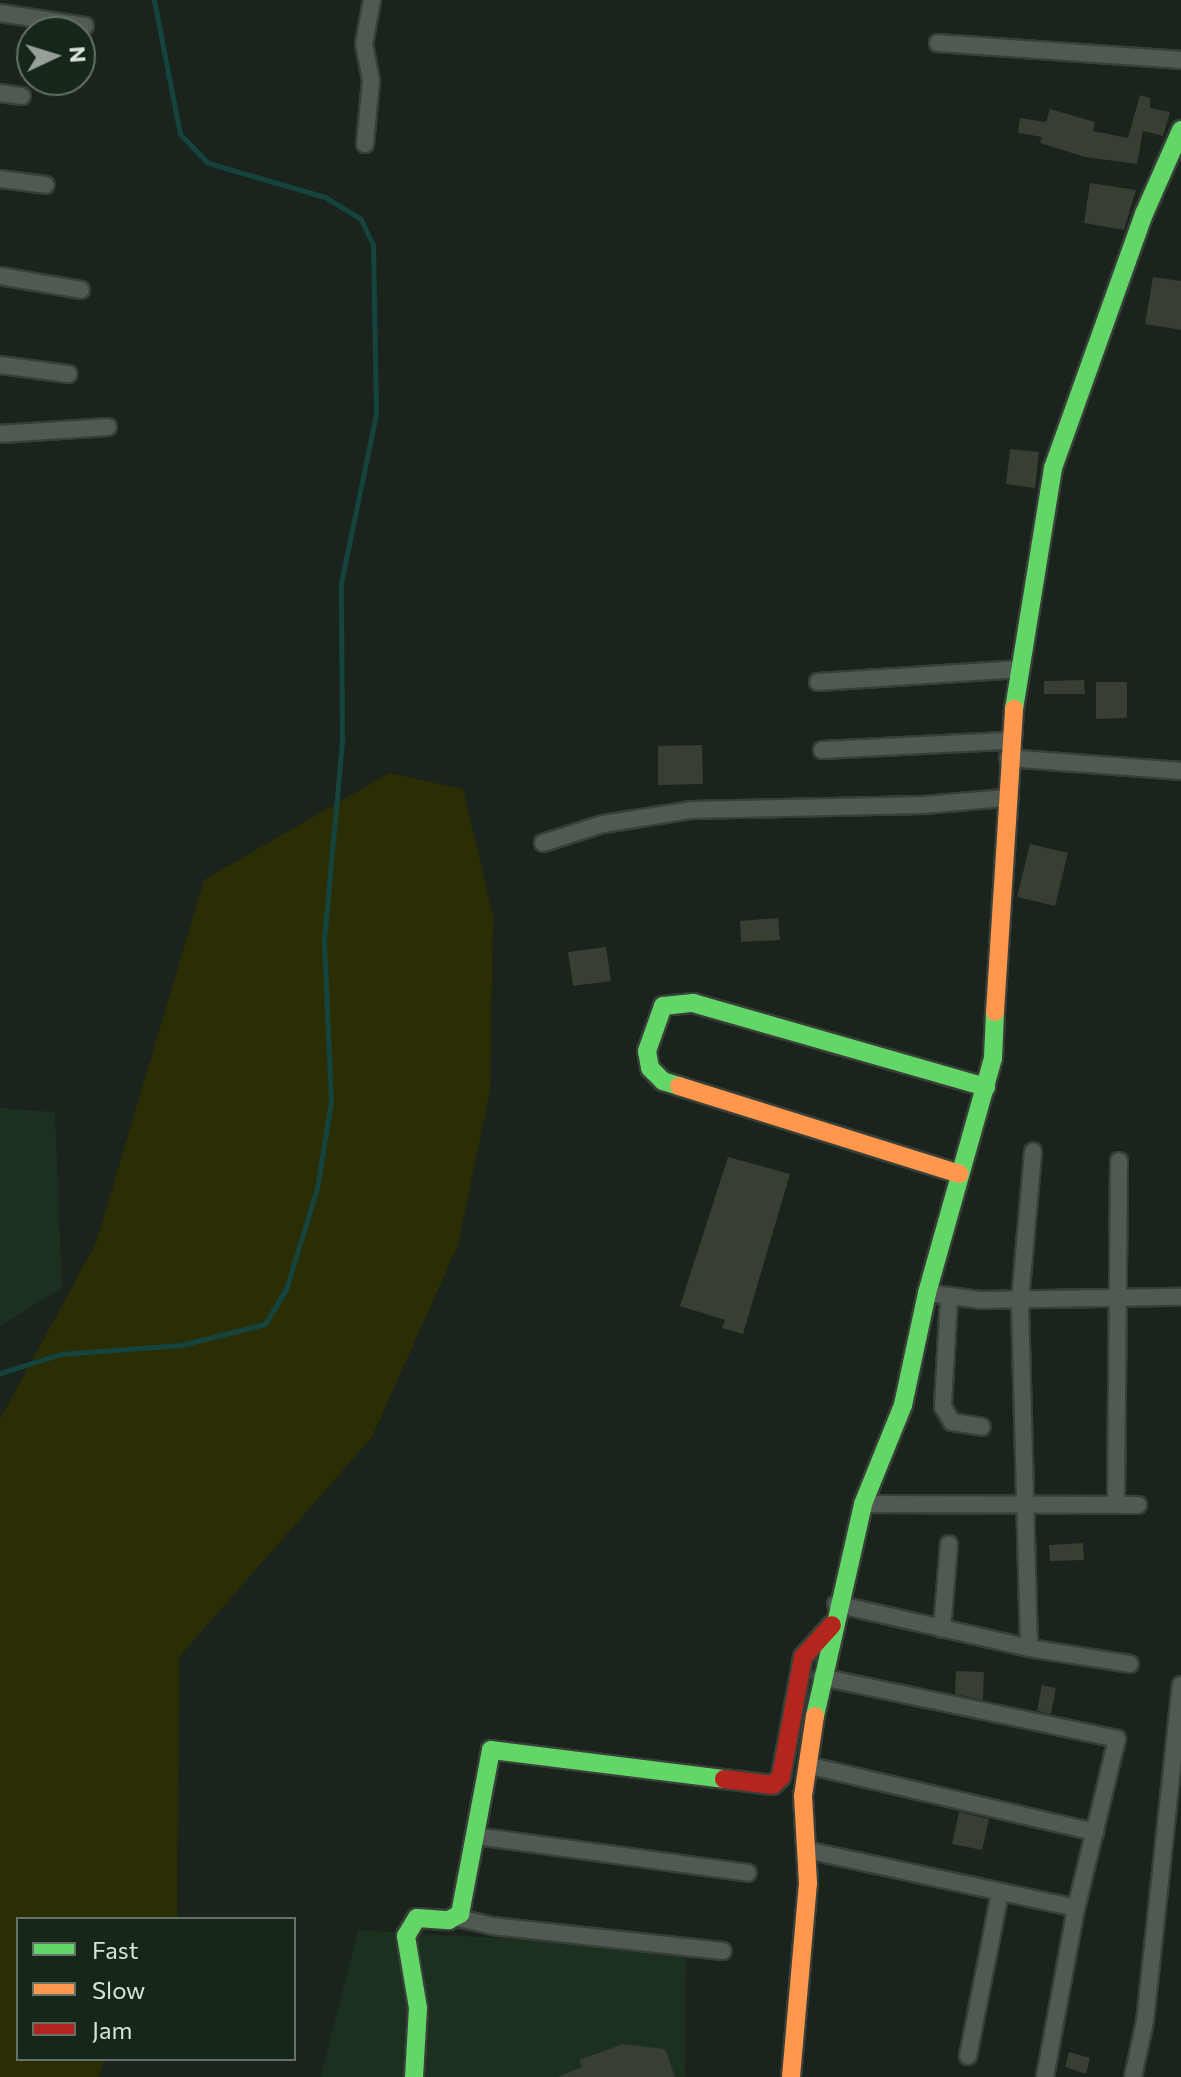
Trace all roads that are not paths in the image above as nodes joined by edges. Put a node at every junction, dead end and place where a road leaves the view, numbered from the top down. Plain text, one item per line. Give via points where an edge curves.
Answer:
1 (372, 0) edge
2 (938, 43) dead end
3 (1181, 60) edge
4 (1179, 138) edge
5 (365, 144) dead end
6 (0, 179) edge
7 (46, 185) dead end
8 (0, 276) edge
9 (81, 290) dead end
10 (0, 365) edge
11 (68, 374) dead end
12 (108, 427) dead end
13 (0, 434) edge
14 (1021, 669) junction
15 (818, 682) dead end
16 (822, 750) dead end
17 (1009, 750) junction
18 (1181, 771) edge
19 (1005, 798) junction
20 (543, 843) dead end
21 (986, 1087) junction
22 (1033, 1152) dead end
23 (1119, 1161) dead end
24 (960, 1174) junction
25 (927, 1293) junction
26 (1118, 1297) junction
27 (1181, 1297) edge
28 (949, 1298) junction
29 (1020, 1301) junction
30 (982, 1427) dead end
31 (1021, 1501) junction
32 (863, 1504) junction
33 (1116, 1504) junction
34 (1138, 1505) dead end
35 (949, 1544) dead end
36 (836, 1604) junction
37 (832, 1625) junction
38 (942, 1629) junction
39 (1029, 1648) junction
40 (1130, 1664) dead end
41 (821, 1677) junction
42 (1181, 1685) edge
43 (811, 1766) junction
44 (1095, 1832) junction
45 (475, 1836) junction
46 (806, 1850) junction
47 (747, 1873) dead end
48 (1000, 1893) junction
49 (1076, 1908) junction
50 (454, 1917) junction
51 (723, 1951) dead end
52 (968, 2056) dead end
53 (414, 2077) edge
54 (791, 2077) edge
55 (1045, 2077) edge
56 (1133, 2077) edge

1 - 5 street via 364,44 371,80
2 - 3 street
4 - 14 street via 1144,214 1053,468
6 - 7 street
8 - 9 street
10 - 11 street
12 - 13 street
14 - 15 street
14 - 17 street
16 - 17 street
17 - 18 street
17 - 19 street
19 - 20 street via 691,810 603,824
19 - 21 street via 993,1058
21 - 24 street
21 - 24 street via 693,1003 663,1006 647,1051 650,1068 663,1081
22 - 29 street
23 - 26 street
24 - 25 street
25 - 28 street
25 - 32 street via 903,1405
26 - 27 street
26 - 29 street
26 - 33 street
28 - 29 street
28 - 30 street via 943,1407 952,1422
29 - 31 street
31 - 32 street
31 - 33 street
31 - 39 street via 1027,1521
32 - 36 street
33 - 34 street
35 - 38 street
36 - 37 street
36 - 38 street
37 - 41 street
37 - 45 street via 803,1657 781,1777 773,1785 491,1750
38 - 39 street
39 - 40 street
41 - 43 street
41 - 44 street via 1117,1739
42 - 56 street via 1145,2021
43 - 44 street
43 - 46 street via 803,1796
44 - 49 street
45 - 47 street
45 - 50 street via 460,1914
46 - 48 street
46 - 54 street via 808,1883
48 - 49 street
48 - 52 street
49 - 55 street
50 - 51 street via 492,1926
50 - 53 street via 417,1918 406,1936 418,2008

